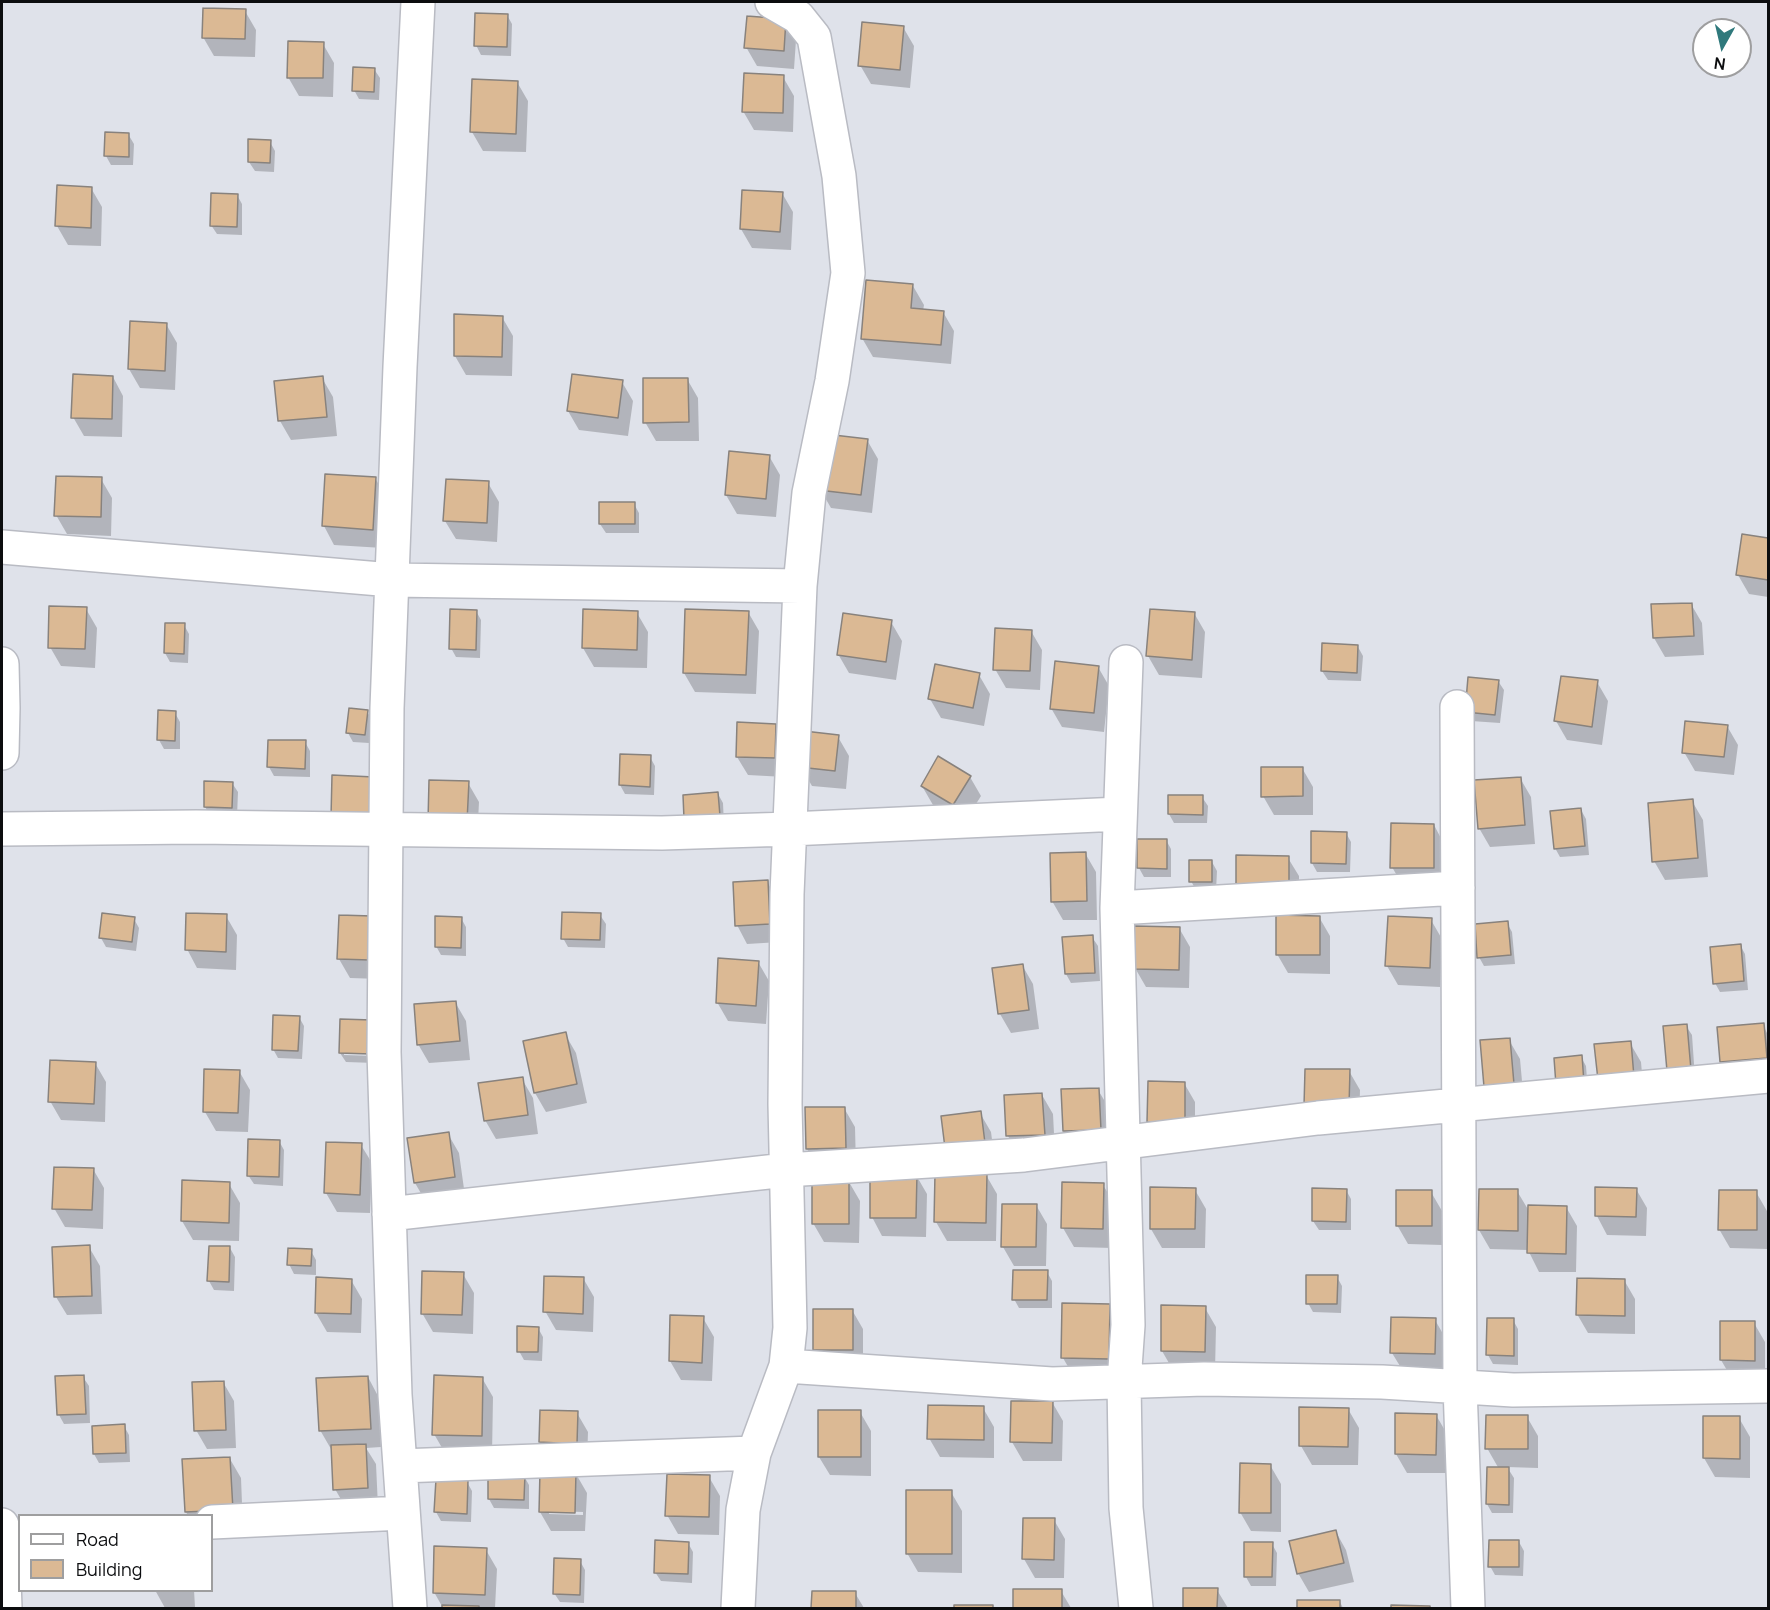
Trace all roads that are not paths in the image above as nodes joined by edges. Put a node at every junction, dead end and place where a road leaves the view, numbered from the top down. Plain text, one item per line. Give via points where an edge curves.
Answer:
1 (418, 2) edge
2 (772, 2) edge
3 (2, 547) edge
4 (392, 580) junction
5 (800, 586) junction
6 (1126, 662) dead end
7 (2, 664) edge
8 (1457, 707) dead end
9 (2, 753) edge
10 (1120, 814) junction
11 (2, 829) edge
12 (790, 829) junction
13 (386, 830) junction
14 (1458, 888) junction
15 (1117, 908) junction
16 (1768, 1076) edge
17 (1459, 1106) junction
18 (1122, 1143) junction
19 (786, 1170) junction
20 (389, 1214) junction
21 (786, 1366) junction
22 (1124, 1382) junction
23 (1768, 1386) edge
24 (1460, 1387) junction
25 (754, 1454) junction
26 (400, 1466) junction
27 (404, 1513) junction
28 (18, 1521) edge
29 (213, 1522) edge
30 (2, 1523) edge
31 (5, 1608) edge
32 (410, 1608) edge
33 (738, 1608) edge
34 (1136, 1608) edge
35 (1468, 1608) edge

1 - 4 street
2 - 5 street via 798,17 814,37 839,176 848,273 832,381 809,493
3 - 4 street
4 - 5 street
4 - 13 street
5 - 12 street
6 - 10 street
7 - 9 street
8 - 14 street
10 - 12 street
10 - 15 street
11 - 13 street via 196,826
12 - 13 street via 662,833
12 - 19 street
13 - 20 street via 384,1052
14 - 15 street
14 - 17 street
15 - 18 street
16 - 17 street
17 - 18 street via 1318,1118
17 - 24 street
18 - 19 street via 1024,1155
18 - 22 street via 1128,1325
19 - 20 street
19 - 21 street via 790,1328
20 - 26 street
21 - 22 street via 1052,1384
21 - 25 street
22 - 24 street via 1382,1382
22 - 34 street via 1126,1508
23 - 24 street via 1513,1390
24 - 35 street
25 - 26 street
25 - 33 street via 743,1510
26 - 27 street
27 - 29 street
27 - 32 street
28 - 30 street
30 - 31 street

